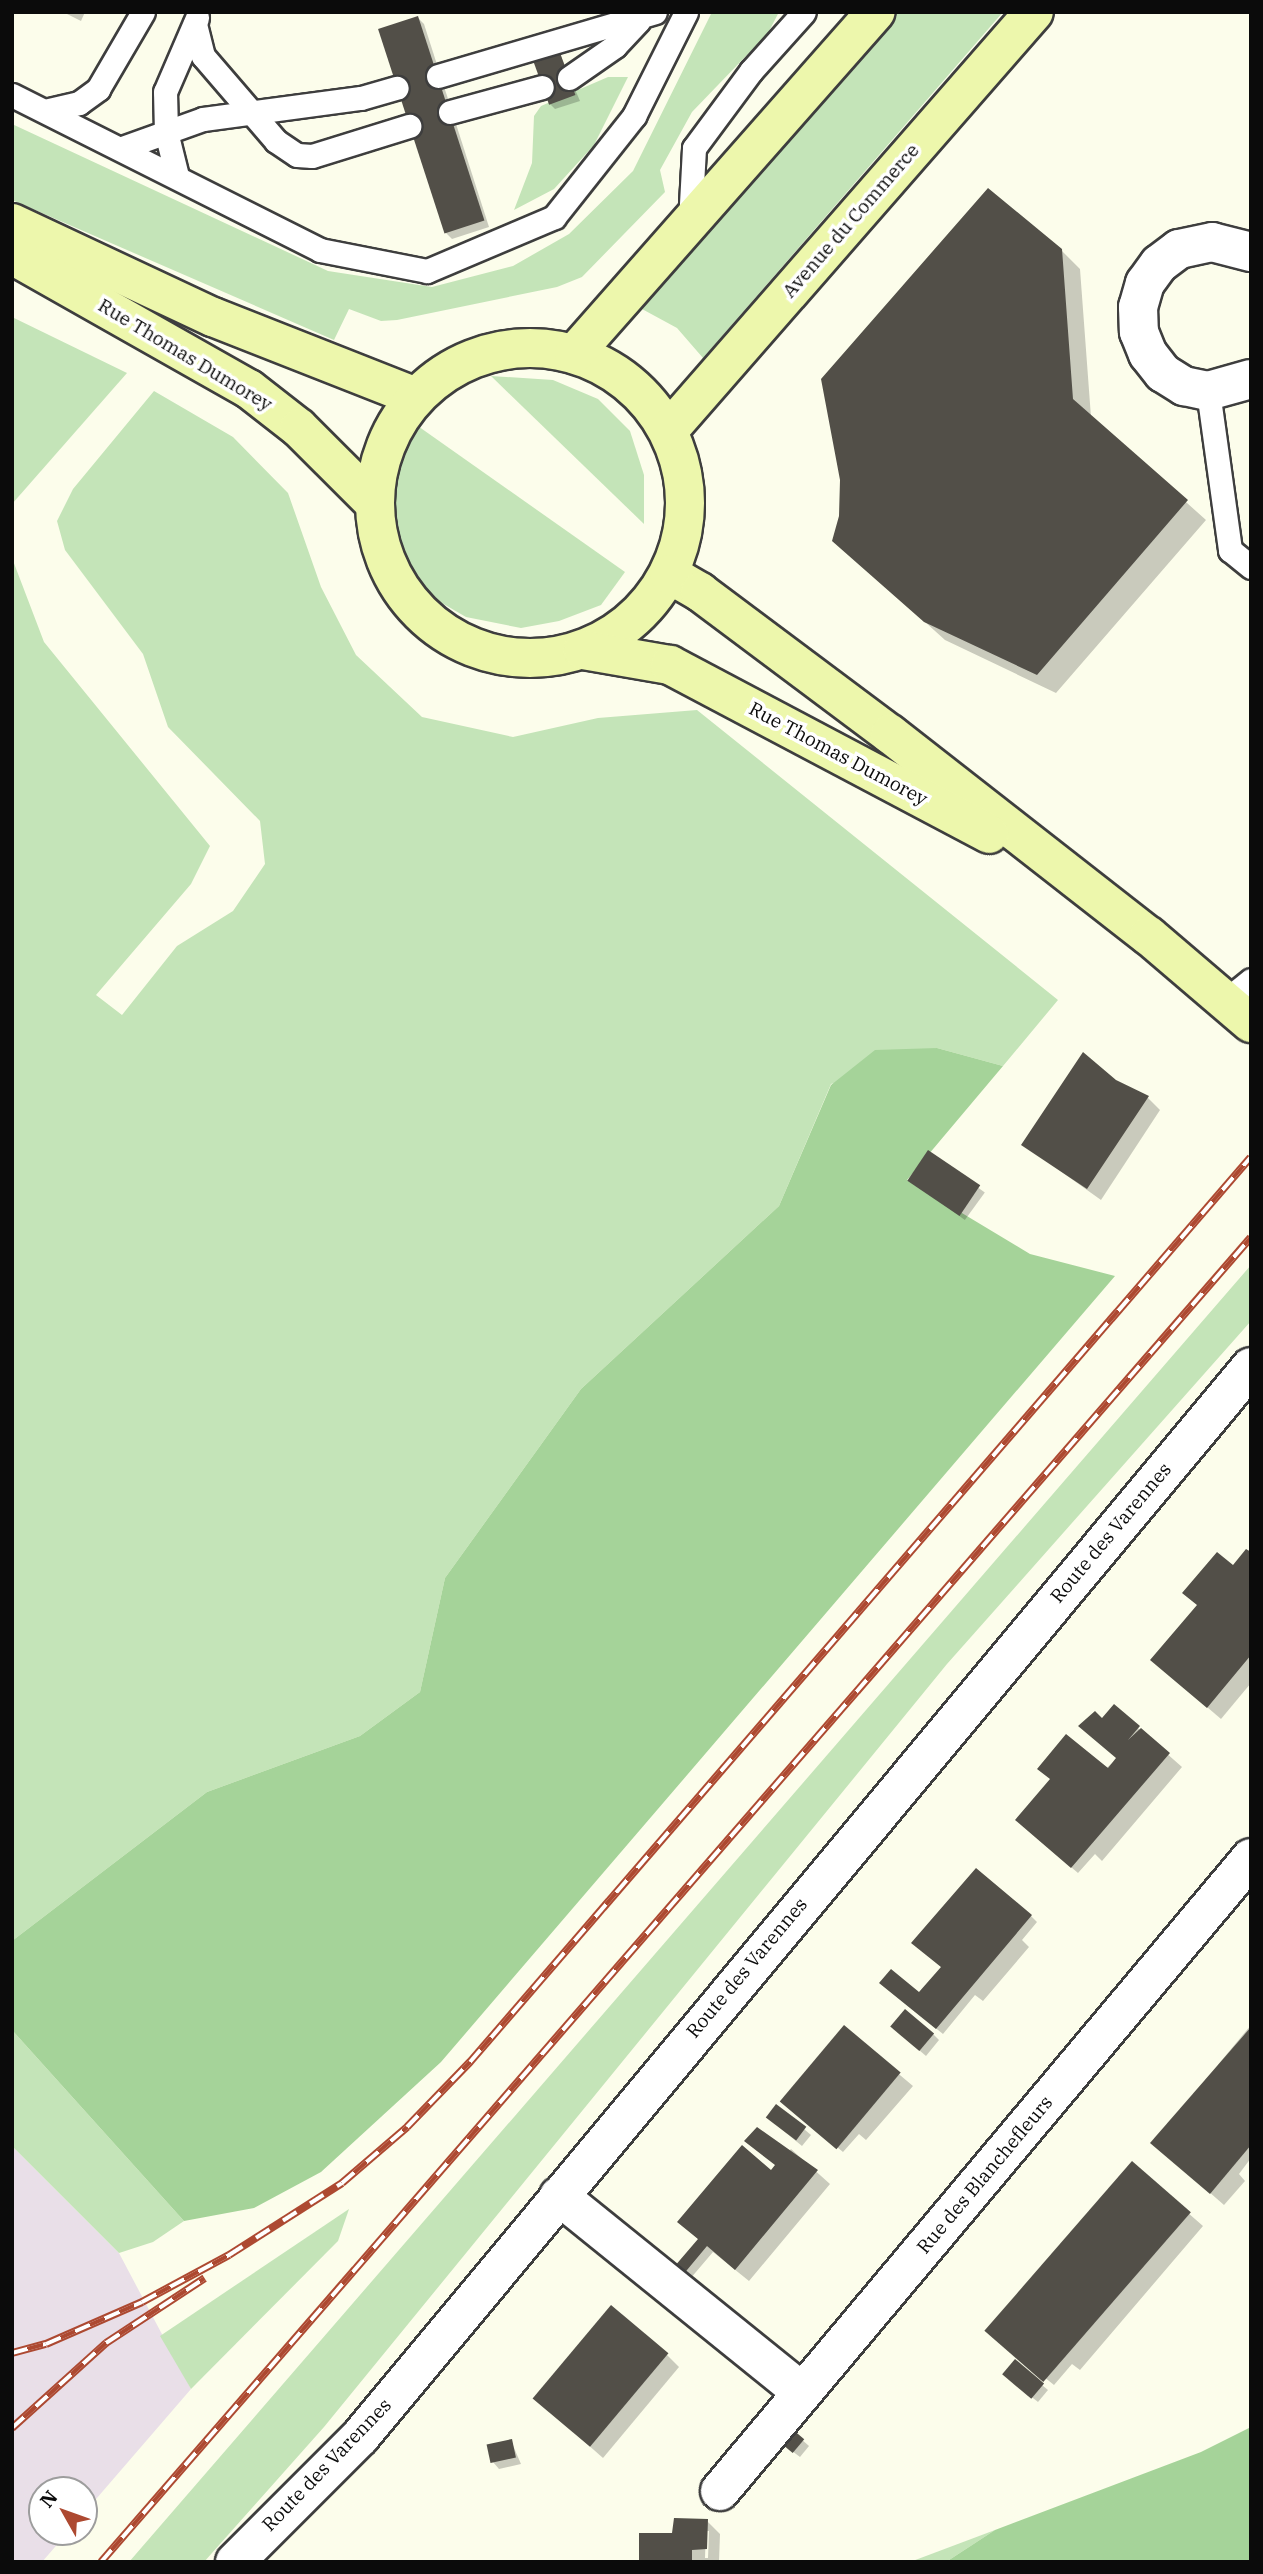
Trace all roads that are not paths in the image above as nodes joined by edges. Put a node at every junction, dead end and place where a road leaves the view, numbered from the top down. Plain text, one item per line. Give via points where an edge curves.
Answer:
1 (143, 12) edge
2 (686, 12) edge
3 (804, 12) edge
4 (875, 12) edge
5 (1034, 12) edge
6 (638, 15) edge
7 (197, 18) edge
8 (438, 76) dead end
9 (569, 78) dead end
10 (541, 87) dead end
11 (397, 88) dead end
12 (12, 95) edge
13 (49, 110) junction
14 (250, 112) junction
15 (450, 112) dead end
16 (409, 126) dead end
17 (166, 132) junction
18 (122, 148) junction
19 (177, 176) junction
20 (12, 223) edge
21 (690, 223) junction
22 (1244, 239) edge
23 (12, 256) edge
24 (575, 354) junction
25 (1251, 379) edge
26 (1208, 391) junction
27 (416, 397) junction
28 (668, 431) junction
29 (374, 503) junction
30 (1251, 567) edge
31 (669, 574) junction
32 (583, 650) junction
33 (1084, 884) junction
34 (1242, 1002) edge
35 (1251, 1367) edge
36 (1251, 1858) edge
37 (559, 2196) junction
38 (802, 2392) junction
39 (720, 2491) dead end
40 (235, 2562) edge

1 - 13 lane via 98,89 79,103
2 - 19 lane via 634,116 554,217 427,271 320,250
3 - 21 lane via 751,71 694,148
4 - 21 main road
5 - 28 main road, Avenue du Commerce
6 - 8 lane
6 - 9 lane via 615,46
7 - 14 lane via 204,56
7 - 17 lane via 165,92
10 - 15 lane
11 - 14 lane via 361,98
12 - 13 lane
13 - 18 lane
14 - 16 lane via 276,141 297,155 312,156
14 - 17 lane via 203,119
17 - 18 lane
17 - 19 lane
18 - 19 lane
20 - 27 main road, Rue Thomas Dumorey via 212,317
21 - 24 main road
22 - 26 street via 1179,249 1159,264 1145,283 1138,307 1139,332 1156,364 1184,386
23 - 29 main road, Rue Thomas Dumorey via 249,389 299,428
24 - 27 main road via 531,347 489,353 449,370
24 - 28 main road via 612,371 645,397
25 - 26 street
26 - 30 lane via 1230,550
27 - 29 main road via 384,446
28 - 31 main road via 684,477 684,527
29 - 32 main road via 387,564 404,597 440,632 485,653 522,658
31 - 32 main road via 633,620
31 - 33 main road, Rue Thomas Dumorey via 700,592
32 - 33 main road, Rue Thomas Dumorey via 670,665
33 - 34 main road, Rue Thomas Dumorey
35 - 37 street, Route des Varennes
36 - 38 street, Rue des Blanchefleurs
37 - 38 street
37 - 40 street, Route des Varennes via 360,2437
38 - 39 street, Rue des Blanchefleurs

